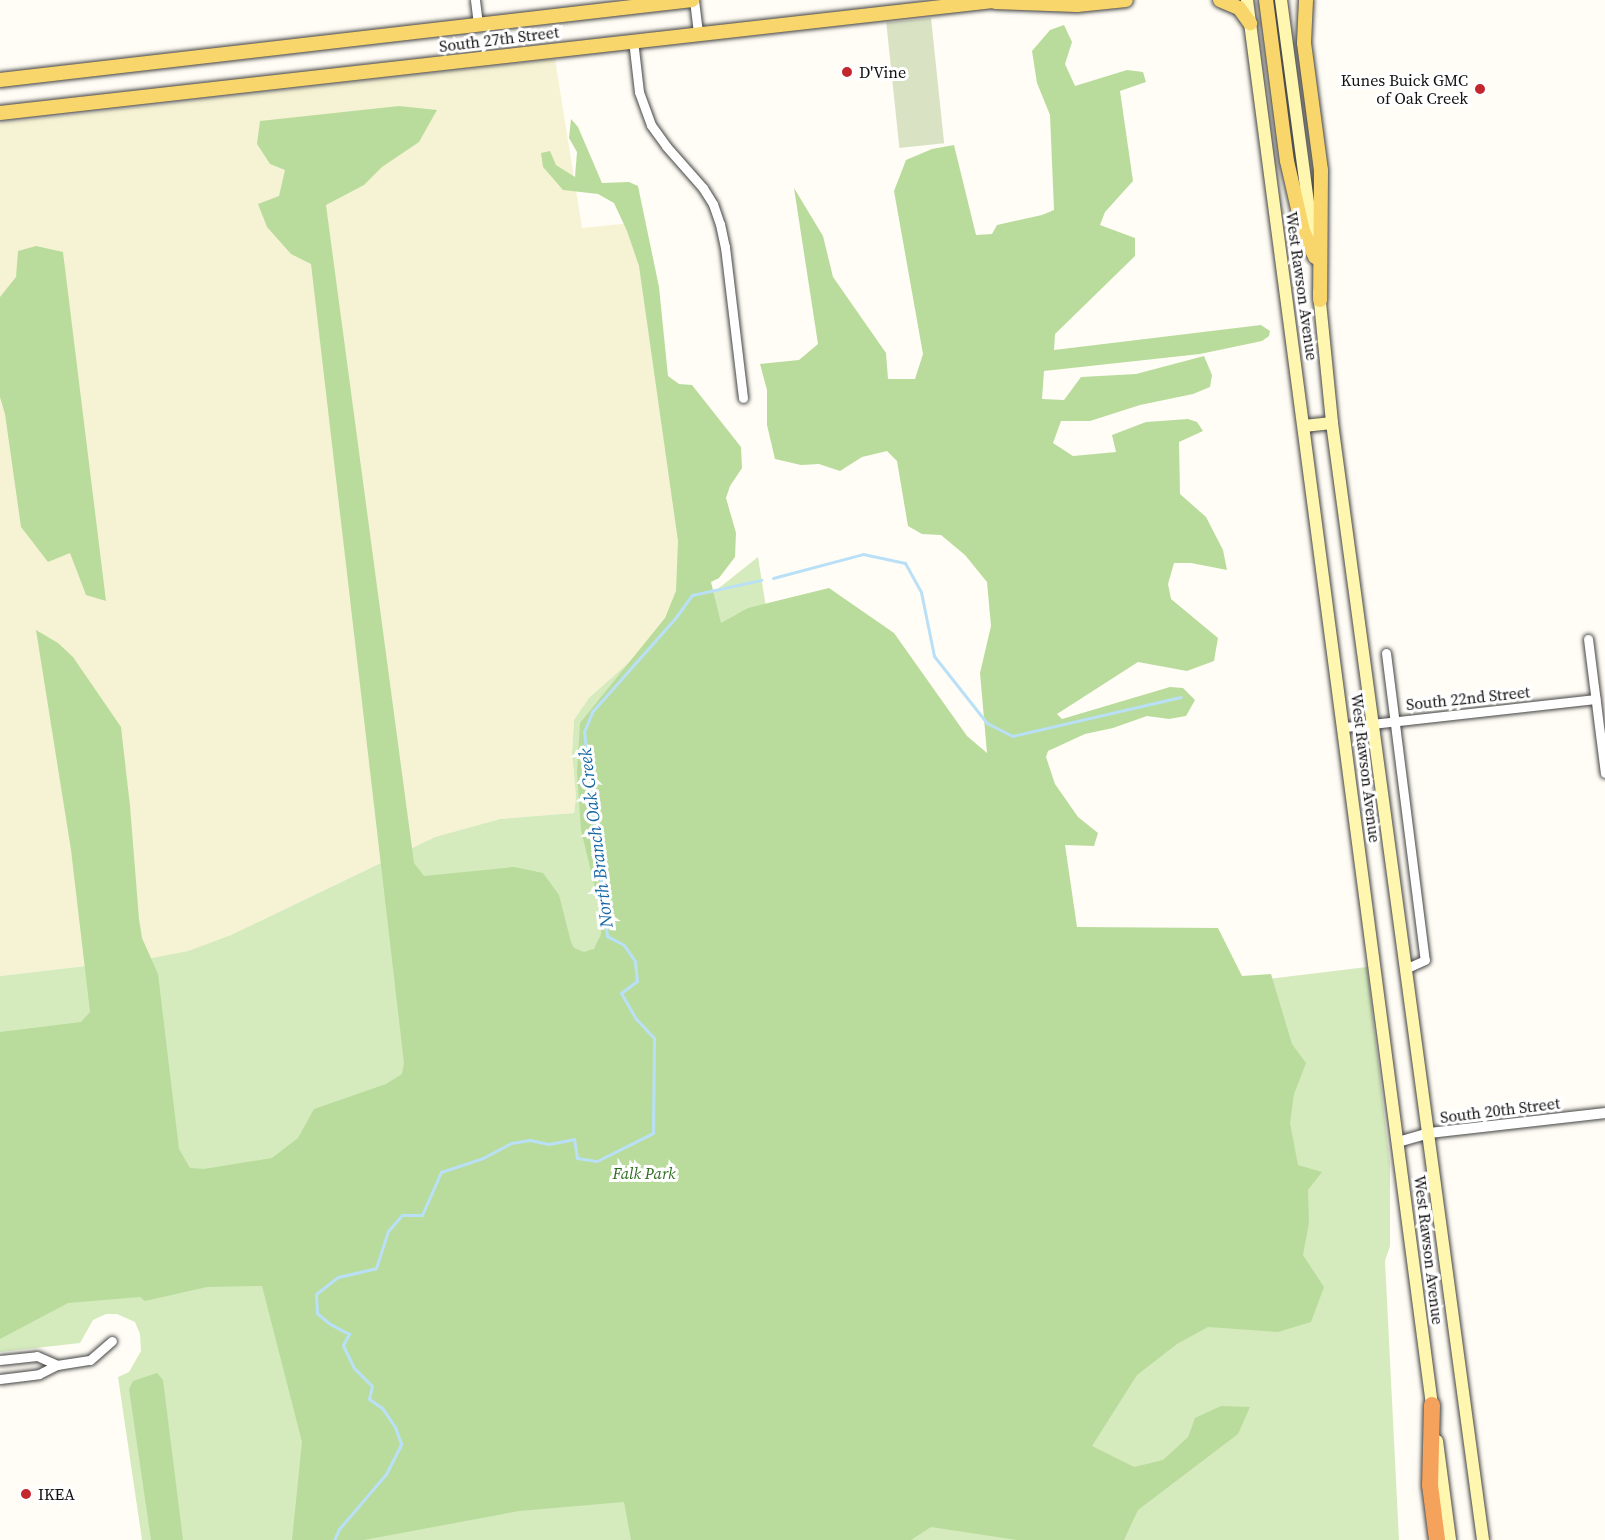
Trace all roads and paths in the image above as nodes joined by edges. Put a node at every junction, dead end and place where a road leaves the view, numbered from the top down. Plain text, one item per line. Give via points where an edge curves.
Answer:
1 (475, 0) edge
2 (693, 0) edge
3 (924, 0) edge
4 (1002, 0) edge
5 (1126, 0) edge
6 (1220, 0) edge
7 (1247, 0) edge
8 (1266, 0) edge
9 (1281, 0) edge
10 (1306, 0) edge
11 (984, 2) junction
12 (892, 11) junction
13 (1250, 23) junction
14 (478, 25) junction
15 (698, 32) junction
16 (633, 40) junction
17 (0, 80) edge
18 (0, 113) edge
19 (1315, 257) junction
20 (1320, 300) junction
21 (743, 398) dead end
22 (1332, 423) junction
23 (1304, 426) junction
24 (1588, 639) dead end
25 (1386, 653) dead end
26 (1595, 699) junction
27 (1395, 721) junction
28 (1373, 724) junction
29 (1345, 727) junction
30 (1605, 773) edge
31 (1407, 968) junction
32 (1605, 1113) edge
33 (1430, 1133) junction
34 (1398, 1142) junction
35 (112, 1341) dead end
36 (0, 1360) edge
37 (57, 1365) junction
38 (0, 1378) edge
39 (1432, 1405) junction
40 (1437, 1540) edge
41 (1450, 1540) edge
42 (1483, 1540) edge

1 - 14 street
2 - 14 main road, South 27th Street
2 - 15 street
3 - 12 main road
4 - 11 main road, South 27th Street
5 - 11 main road via 1077,5
6 - 13 main road via 1239,8
7 - 13 main road, West Rawson Avenue
8 - 19 main road via 1287,161 1303,231
9 - 19 main road, West Rawson Avenue
10 - 20 main road via 1304,43 1321,170
11 - 12 main road, South 27th Street
12 - 15 main road, South 27th Street
13 - 23 main road, West Rawson Avenue
14 - 17 main road, South 27th Street
15 - 16 main road, South 27th Street
16 - 18 main road, South 27th Street
16 - 21 street via 639,92 651,124 703,188 720,224
19 - 20 main road, West Rawson Avenue
20 - 22 main road, West Rawson Avenue
22 - 23 main road
22 - 28 main road, West Rawson Avenue
23 - 29 main road, West Rawson Avenue
24 - 26 street
25 - 27 street
26 - 27 street, South 22nd Street
26 - 30 street
27 - 28 street, South 22nd Street
27 - 31 street via 1425,960
28 - 29 street, South 22nd Street
28 - 31 main road, West Rawson Avenue
29 - 34 main road, West Rawson Avenue
31 - 33 main road, West Rawson Avenue
32 - 33 street, South 20th Street
33 - 34 street, South 20th Street
33 - 42 main road, West Rawson Avenue
34 - 39 main road, West Rawson Avenue
35 - 37 street via 90,1360
36 - 37 street via 37,1356
37 - 38 street via 39,1374
39 - 40 highway via 1430,1485
39 - 41 main road, West Rawson Avenue

